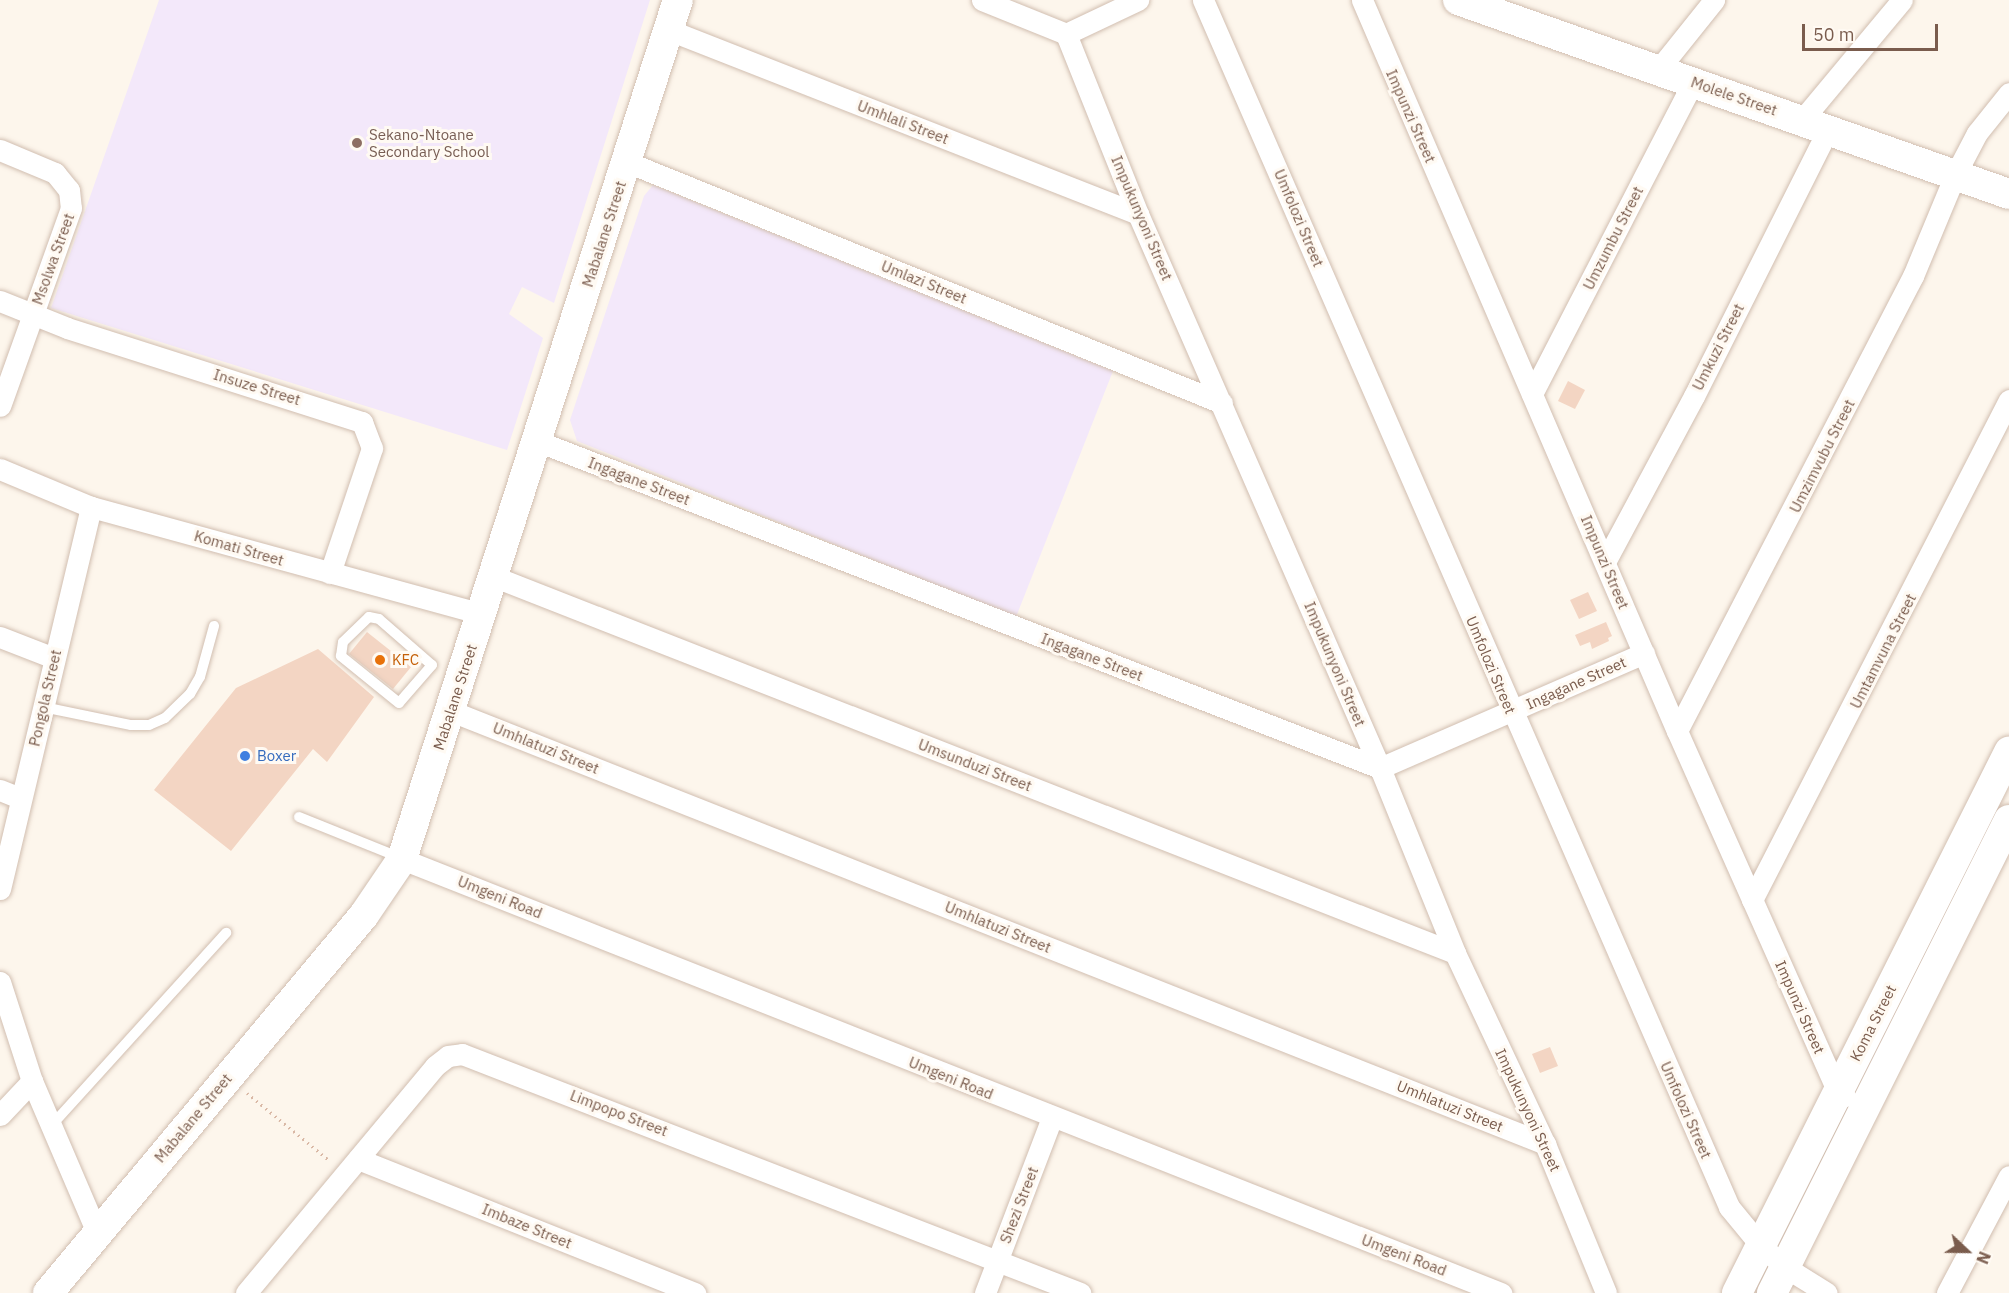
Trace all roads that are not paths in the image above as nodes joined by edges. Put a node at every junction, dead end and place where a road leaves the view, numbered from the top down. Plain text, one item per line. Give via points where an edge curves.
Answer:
1 (678, 0) edge
2 (982, 0) edge
3 (1138, 0) edge
4 (1203, 0) edge
5 (1362, 0) edge
6 (1458, 0) edge
7 (1714, 0) edge
8 (1902, 0) edge
9 (669, 30) junction
10 (1066, 34) junction
11 (1658, 70) junction
12 (1693, 82) junction
13 (2009, 93) edge
14 (1815, 125) junction
15 (0, 150) edge
16 (627, 162) junction
17 (1955, 175) junction
18 (2009, 194) edge
19 (1138, 214) junction
20 (0, 302) edge
21 (33, 314) junction
22 (1532, 394) junction
23 (2009, 400) edge
24 (1222, 403) junction
25 (0, 406) edge
26 (537, 441) junction
27 (0, 469) edge
28 (91, 507) junction
29 (1605, 562) junction
30 (330, 573) junction
31 (495, 576) junction
32 (481, 614) junction
33 (214, 626) dead end
34 (0, 637) edge
35 (1644, 653) junction
36 (54, 658) junction
37 (399, 703) joint
38 (43, 707) junction
39 (451, 711) junction
40 (1510, 712) junction
41 (1677, 731) junction
42 (2007, 759) edge
43 (1380, 768) junction
44 (0, 790) edge
45 (20, 798) junction
46 (298, 817) dead end
47 (2009, 820) edge
48 (402, 859) junction
49 (0, 889) edge
50 (1752, 900) junction
51 (226, 933) dead end
52 (1455, 953) junction
53 (0, 982) edge
54 (32, 1081) junction
55 (1838, 1092) junction
56 (1866, 1109) junction
57 (0, 1115) edge
58 (1052, 1118) junction
59 (51, 1126) junction
60 (1545, 1144) junction
61 (351, 1166) junction
62 (2009, 1176) edge
63 (97, 1233) junction
64 (1761, 1246) junction
65 (997, 1260) junction
66 (1779, 1280) edge
67 (48, 1293) edge
68 (246, 1293) edge
69 (695, 1293) edge
70 (986, 1293) edge
71 (1080, 1293) edge
72 (1501, 1293) edge
73 (1606, 1293) edge
74 (1737, 1293) edge
75 (1827, 1293) edge
76 (1947, 1293) edge

1 - 9 street, Mabalane Street
2 - 10 street
3 - 10 street
4 - 40 street, Umfolozi Street
5 - 22 street, Impunzi Street
6 - 11 street, Molele Street
7 - 11 street
8 - 14 street, Umkuzi Street
9 - 16 street, Mabalane Street
9 - 19 street, Umhlali Street
10 - 19 street, Impukunyoni Street
11 - 12 street, Molele Street
12 - 14 street, Molele Street
12 - 22 street, Umzumbu Street
13 - 17 street, Umzimvubu Street via 1977,133
14 - 17 street, Molele Street
14 - 29 street, Umkuzi Street via 1694,396
15 - 21 street, Msolwa Street via 56,173 66,184 71,200
16 - 24 street, Umlazi Street
16 - 26 street, Mabalane Street
17 - 18 street, Molele Street
17 - 41 street, Umzimvubu Street via 1913,276
19 - 24 street, Impukunyoni Street
20 - 21 street, Insuze Street
21 - 25 street, Msolwa Street
21 - 30 street, Insuze Street via 362,422 372,448
22 - 29 street, Impunzi Street
23 - 50 street, Umtamvuna Street via 1869,679
24 - 43 street, Impukunyoni Street
26 - 31 street, Mabalane Street
26 - 43 street, Ingagane Street
27 - 28 street, Komati Street
28 - 30 street, Komati Street
28 - 36 street, Pongola Street
29 - 35 street, Impunzi Street
30 - 32 street, Komati Street
31 - 32 street, Mabalane Street
31 - 52 street, Umsunduzi Street
32 - 39 street, Mabalane Street
33 - 38 lane via 200,677 190,694 165,718 149,725 131,725
34 - 36 street
35 - 40 street, Ingagane Street
35 - 41 street, Impunzi Street
36 - 38 street, Pongola Street
37 - 37 lane via 341,656 343,642 369,617 379,619 432,665
38 - 45 street, Pongola Street
39 - 48 street, Mabalane Street
39 - 60 street, Umhlatuzi Street
40 - 43 street, Ingagane Street
40 - 64 street, Umfolozi Street via 1729,1207
41 - 50 street, Impunzi Street
42 - 55 street, Koma Street
43 - 52 street, Impukunyoni Street
44 - 45 street
45 - 49 street, Pongola Street
46 - 48 lane
47 - 56 street
48 - 58 street, Umgeni Road
48 - 63 street, Mabalane Street via 364,915
50 - 55 street, Impunzi Street
51 - 59 lane
52 - 60 street, Impukunyoni Street
53 - 54 street
54 - 57 street
54 - 59 street
55 - 56 street
55 - 64 street, Koma Street
56 - 66 street
58 - 65 street, Shezi Street
58 - 72 street, Umgeni Road
59 - 63 street
60 - 73 street, Impukunyoni Street
61 - 65 street, Limpopo Street via 439,1062 453,1054 467,1054
61 - 68 street, Limpopo Street
61 - 69 street, Imbaze Street
62 - 76 street
63 - 67 street, Mabalane Street
64 - 66 street, Umfolozi Street
64 - 74 street, Koma Street
65 - 70 street, Shezi Street
65 - 71 street, Limpopo Street
66 - 75 street, Umfolozi Street

